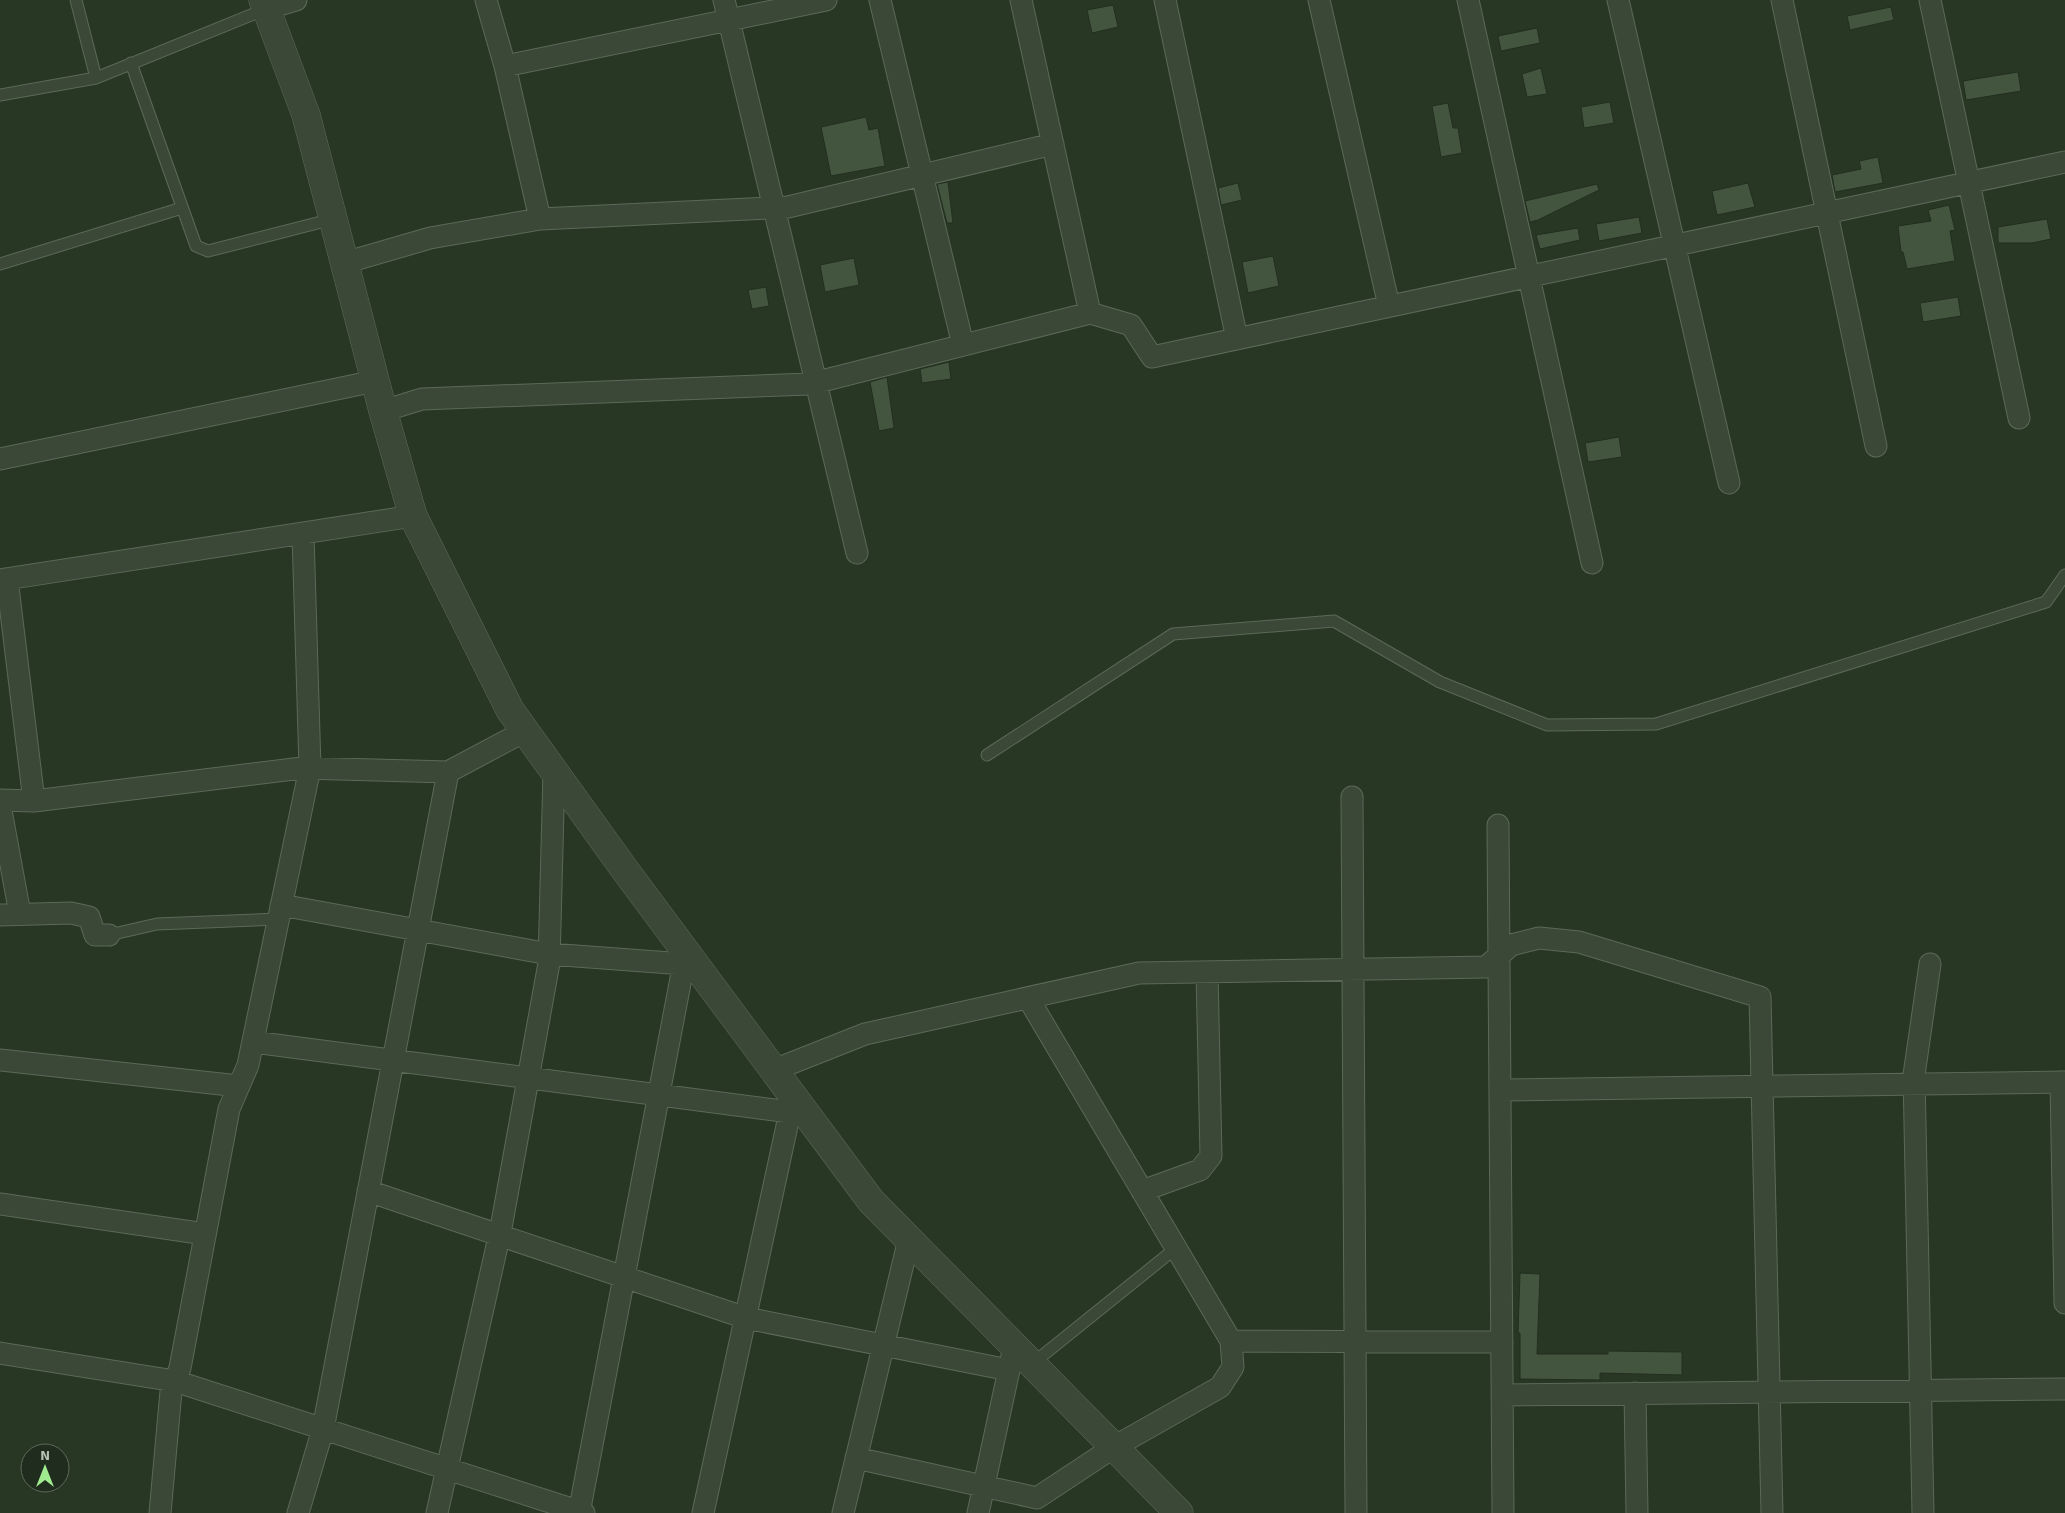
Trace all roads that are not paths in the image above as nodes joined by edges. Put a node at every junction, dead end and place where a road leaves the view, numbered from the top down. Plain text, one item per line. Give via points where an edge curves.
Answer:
1 (76, 0) edge
2 (296, 0) edge
3 (486, 0) edge
4 (826, 0) edge
5 (880, 0) edge
6 (1022, 0) edge
7 (1165, 0) edge
8 (1319, 0) edge
9 (1468, 0) edge
10 (1618, 0) edge
11 (1782, 0) edge
12 (1930, 0) edge
13 (264, 5) edge
14 (726, 10) edge
15 (132, 63) junction
16 (505, 66) junction
17 (96, 78) junction
18 (0, 95) edge
19 (1053, 144) junction
20 (2065, 162) edge
21 (922, 175) junction
22 (1968, 182) junction
23 (182, 208) junction
24 (774, 208) junction
25 (1827, 213) junction
26 (540, 219) junction
27 (333, 220) junction
28 (1674, 246) junction
29 (0, 264) edge
30 (344, 264) junction
31 (1529, 277) junction
32 (1389, 306) junction
33 (1090, 313) junction
34 (1237, 339) junction
35 (963, 345) junction
36 (375, 381) junction
37 (816, 383) junction
38 (383, 411) junction
39 (2019, 418) dead end
40 (1876, 446) dead end
41 (0, 459) edge
42 (1729, 483) dead end
43 (413, 516) junction
44 (303, 534) junction
45 (857, 552) dead end
46 (1592, 563) dead end
47 (2065, 574) edge
48 (3, 580) edge
49 (525, 731) junction
50 (987, 754) dead end
51 (310, 768) junction
52 (554, 771) junction
53 (448, 772) junction
54 (1352, 797) dead end
55 (0, 800) edge
56 (34, 801) junction
57 (0, 805) edge
58 (1498, 825) dead end
59 (280, 912) junction
60 (10, 915) edge
61 (418, 930) junction
62 (109, 935) joint
63 (550, 954) junction
64 (1499, 956) junction
65 (685, 958) junction
66 (1930, 964) dead end
67 (1353, 969) junction
68 (1207, 972) junction
69 (1028, 998) junction
70 (253, 1042) junction
71 (0, 1060) edge
72 (393, 1060) junction
73 (774, 1070) junction
74 (528, 1078) junction
75 (2063, 1082) edge
76 (1915, 1084) junction
77 (239, 1086) junction
78 (1762, 1086) junction
79 (1500, 1090) junction
80 (659, 1095) junction
81 (792, 1106) junction
82 (368, 1191) junction
83 (1142, 1191) junction
84 (0, 1204) edge
85 (205, 1234) junction
86 (500, 1235) junction
87 (909, 1239) junction
88 (1176, 1248) junction
89 (624, 1277) junction
90 (2065, 1303) edge
91 (746, 1318) junction
92 (1231, 1341) junction
93 (1355, 1342) junction
94 (1502, 1342) junction
95 (883, 1345) junction
96 (0, 1353) edge
97 (1018, 1360) junction
98 (175, 1381) junction
99 (2065, 1390) edge
100 (1920, 1391) junction
101 (1769, 1392) junction
102 (1635, 1393) junction
103 (1502, 1395) junction
104 (323, 1429) junction
105 (1114, 1447) junction
106 (856, 1458) junction
107 (447, 1469) junction
108 (984, 1486) junction
109 (581, 1512) edge
110 (160, 1513) edge
111 (298, 1513) edge
112 (437, 1513) edge
113 (703, 1513) edge
114 (843, 1513) edge
115 (978, 1513) edge
116 (1179, 1513) edge
117 (1356, 1513) edge
118 (1503, 1513) edge
119 (1637, 1513) edge
120 (1772, 1513) edge
121 (1923, 1513) edge

1 - 17 lane
2 - 13 street
3 - 16 street
4 - 14 street
5 - 21 street
6 - 19 street
7 - 34 street
8 - 32 street
9 - 31 street
10 - 28 street
11 - 25 street
12 - 22 street
13 - 15 lane
13 - 27 street via 306,115
14 - 16 street
14 - 24 street
15 - 17 lane
15 - 23 lane
16 - 26 street
17 - 18 lane
19 - 21 street
19 - 33 street
20 - 22 street
21 - 24 street
21 - 35 street
22 - 25 street
22 - 39 street
23 - 27 lane via 196,246 208,251
23 - 29 lane
24 - 26 street
24 - 37 street
25 - 28 street
25 - 40 street
26 - 30 street via 430,238
27 - 30 street
28 - 31 street
28 - 42 street
30 - 36 street
31 - 32 street
31 - 46 street
32 - 34 street
33 - 34 street via 1131,325 1152,357
33 - 35 street
35 - 37 street
36 - 38 street
36 - 41 street
37 - 38 street via 422,398
37 - 45 street
38 - 43 street
43 - 44 street
43 - 49 street via 510,710
44 - 48 street
44 - 51 street
47 - 50 lane via 2046,602 1656,724 1547,726 1440,682 1334,621 1173,634
48 - 56 street
49 - 52 street
49 - 53 street
51 - 53 street
51 - 56 street
51 - 59 street
52 - 63 street
52 - 65 street
53 - 61 street
54 - 67 street
55 - 56 street
57 - 60 street
58 - 64 street
59 - 61 street
59 - 62 lane via 157,924
59 - 70 street
60 - 62 street via 71,913 89,917 95,935
61 - 63 street
61 - 72 street
63 - 65 street
63 - 74 street
64 - 67 street via 1486,967
64 - 78 street via 1511,945 1539,938 1579,942 1760,997
64 - 79 street
65 - 73 street
65 - 80 street
66 - 76 street
67 - 68 street
67 - 93 street
68 - 69 street via 1139,973
68 - 83 street via 1211,1156 1200,1170
69 - 73 street via 865,1034
69 - 83 street
70 - 72 street
70 - 77 street
71 - 77 street
72 - 74 street
72 - 82 street
73 - 81 street
74 - 80 street
74 - 86 street
75 - 76 street
75 - 90 street
76 - 78 street
76 - 100 street
77 - 85 street via 229,1109
78 - 79 street
78 - 101 street
79 - 94 street
80 - 81 street
80 - 89 street
81 - 87 street via 871,1201
81 - 91 street
82 - 86 street
82 - 104 street
83 - 88 street
84 - 85 street
85 - 98 street
86 - 89 street
86 - 107 street
87 - 95 street
87 - 97 street
88 - 92 street
88 - 97 lane
89 - 91 street
89 - 109 street
91 - 95 street
91 - 113 street
92 - 93 street
92 - 105 street via 1232,1366 1220,1387
93 - 94 street
93 - 117 street
94 - 103 street
95 - 97 street
95 - 106 street
96 - 98 street
97 - 105 street
97 - 108 street
98 - 104 street
98 - 110 street via 171,1391
99 - 100 street
100 - 101 street
100 - 121 street
101 - 102 street
101 - 120 street
102 - 103 street
102 - 119 street
103 - 118 street
104 - 107 street
104 - 111 street
105 - 108 street via 1037,1498
105 - 116 street
106 - 108 street
106 - 114 street
107 - 109 street
107 - 112 street
108 - 115 street

